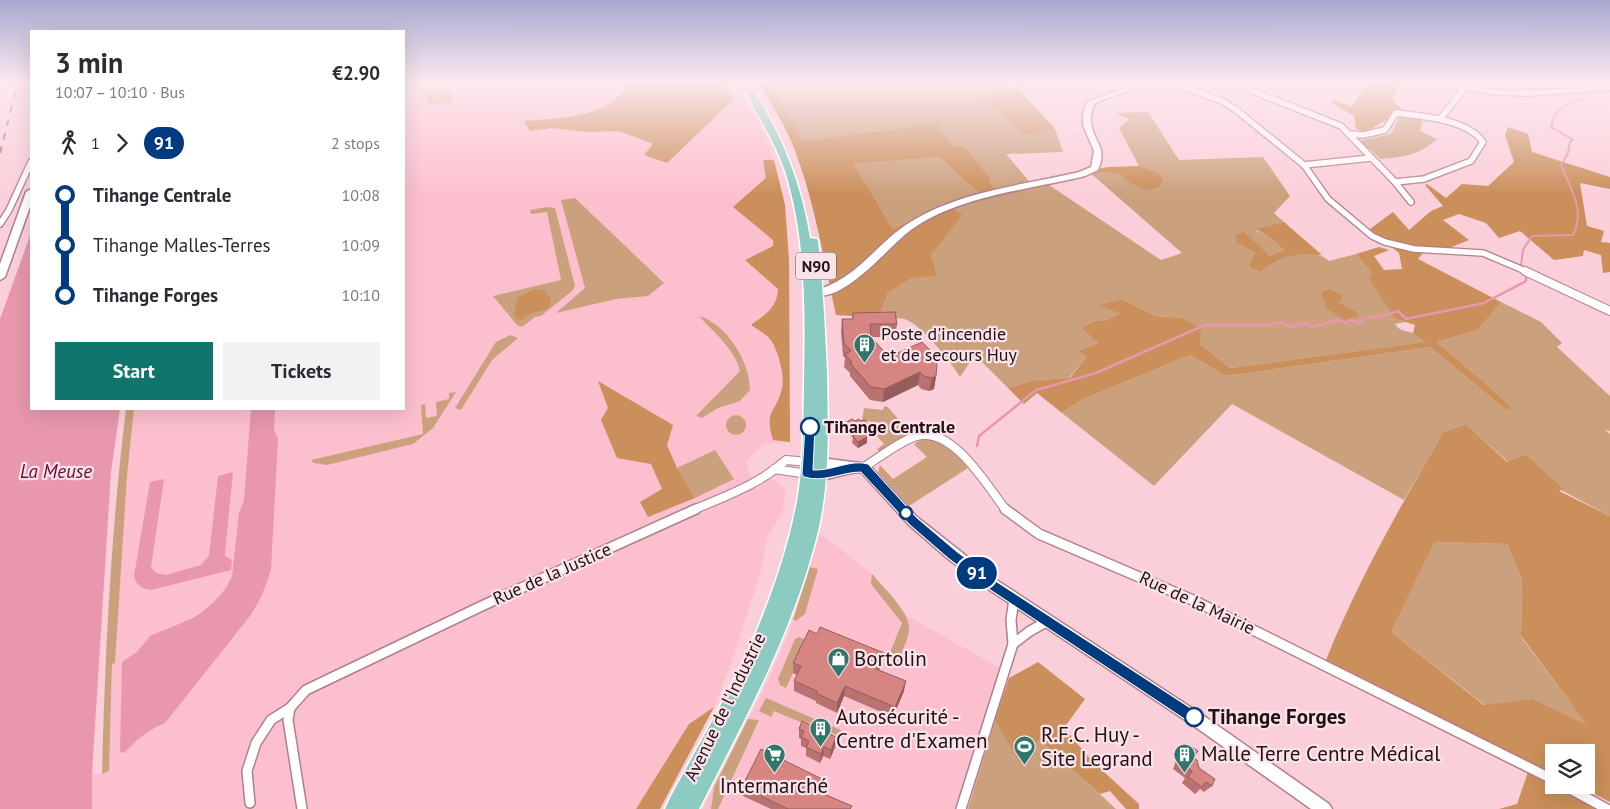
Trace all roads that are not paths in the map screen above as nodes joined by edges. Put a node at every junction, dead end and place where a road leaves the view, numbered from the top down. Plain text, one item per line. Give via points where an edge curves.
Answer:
1 (767, 120) edge
2 (774, 120) edge
3 (1087, 120) edge
4 (1248, 120) edge
5 (1325, 120) edge
6 (1392, 120) edge
7 (1445, 120) edge
8 (1350, 134) junction
9 (1371, 158) junction
10 (30, 164) edge
11 (1304, 165) junction
12 (1396, 182) junction
13 (30, 195) edge
14 (1411, 202) dead end
15 (0, 224) edge
16 (2, 266) edge
17 (0, 277) edge
18 (808, 284) junction
19 (818, 293) junction
20 (811, 303) junction
21 (1610, 311) edge
22 (817, 467) junction
23 (864, 467) junction
24 (774, 469) junction
25 (1014, 599) junction
26 (1048, 620) junction
27 (1013, 644) junction
28 (290, 708) junction
29 (1545, 775) edge
30 (1580, 794) edge
31 (250, 803) dead end
32 (302, 809) edge
33 (674, 809) edge
34 (690, 809) edge
35 (961, 809) edge
36 (1324, 809) edge
37 (1607, 809) edge

1 - 18 main road, Avenue de l'Industrie / N90 via 794,186 803,230
2 - 19 main road, Avenue de l'Industrie / N90 via 784,137 800,183 811,231
3 - 19 street via 1098,150 1095,168 1082,174 964,202 915,222 853,278 837,289
4 - 11 street
5 - 8 street
6 - 8 street via 1385,130
7 - 12 street via 1478,134 1483,142 1471,161 1424,179
8 - 9 street
9 - 11 street
9 - 12 street
10 - 15 street
11 - 21 street via 1328,199 1372,236 1414,249 1483,253
12 - 14 street
13 - 16 street
16 - 17 street
18 - 19 street
18 - 20 main road, Avenue de l'Industrie / N90
19 - 20 street
19 - 22 main road, Avenue de l'Industrie / N90 via 822,403
20 - 22 main road, Avenue de l'Industrie / N90
22 - 23 street via 832,474 847,468
22 - 24 street
22 - 24 street, Rue de la Justice via 786,460
22 - 33 main road, Avenue de l'Industrie / N90 via 753,656
22 - 34 main road, Avenue de l'Industrie / N90 via 811,530 791,598 765,663
23 - 25 street via 913,521
23 - 29 street, Rue de la Mairie via 915,436 928,434 940,437 960,451 1008,513 1039,534 1196,600
24 - 28 street, Rue de la Justice via 754,483 324,680 306,690
25 - 26 street
25 - 27 street via 1011,620
26 - 27 street
26 - 36 street
27 - 35 street
28 - 31 street, Rue de la Justice via 271,720 256,743 246,771
28 - 32 street via 288,720
30 - 37 street

